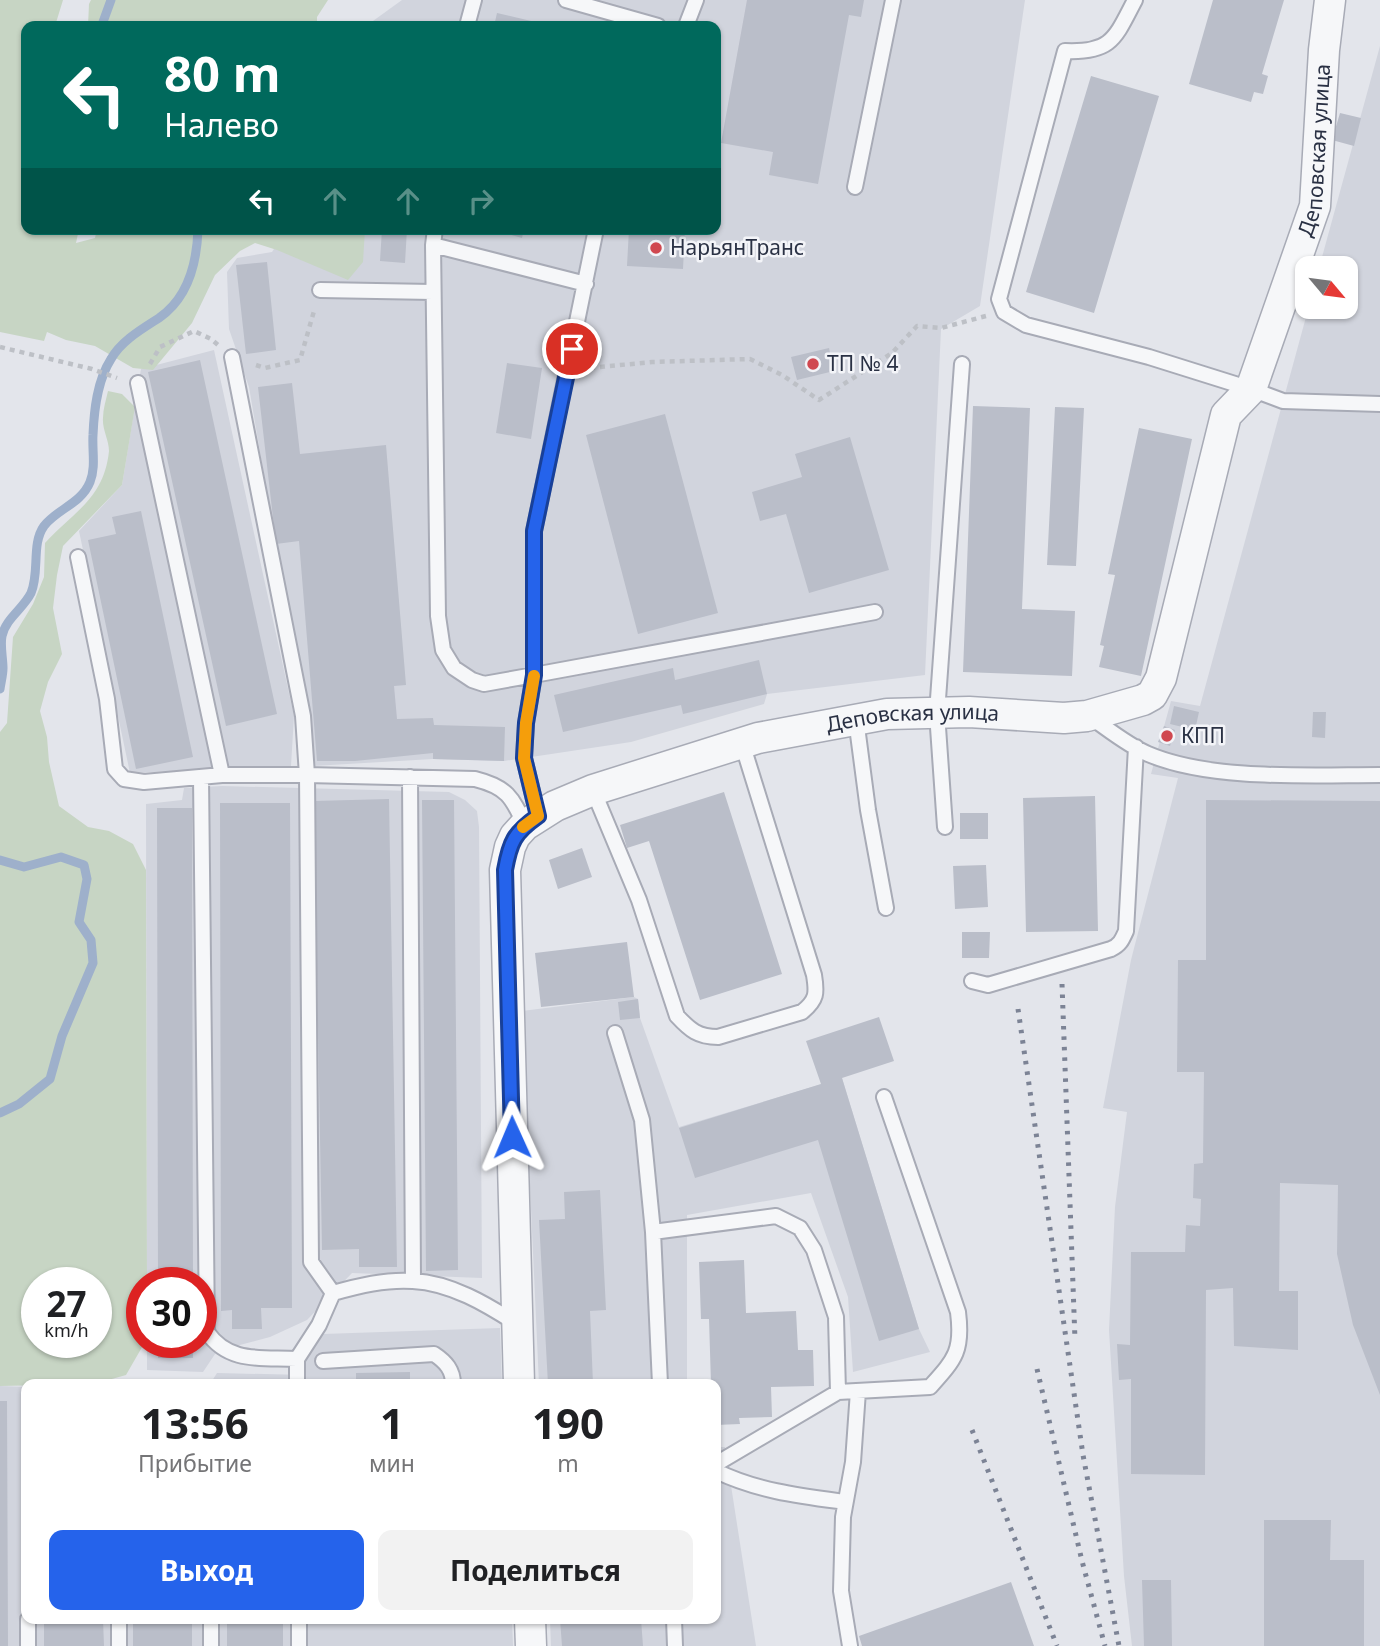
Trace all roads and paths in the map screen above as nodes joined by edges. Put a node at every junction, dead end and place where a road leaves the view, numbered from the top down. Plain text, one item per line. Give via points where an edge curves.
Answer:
1 (474, 0) edge
2 (566, 0) edge
3 (696, 0) edge
4 (893, 0) edge
5 (1135, 0) edge
6 (1330, 0) edge
7 (468, 21) edge
8 (640, 21) edge
9 (689, 21) edge
10 (855, 187) dead end
11 (434, 235) edge
12 (595, 235) edge
13 (433, 245) junction
14 (586, 284) junction
15 (320, 290) dead end
16 (433, 292) junction
17 (1004, 312) junction
18 (0, 347) edge
19 (232, 357) dead end
20 (962, 364) dead end
21 (568, 370) junction
22 (115, 377) dead end
23 (138, 383) dead end
24 (1251, 389) junction
25 (1380, 404) edge
26 (78, 557) dead end
27 (874, 612) dead end
28 (534, 675) junction
29 (937, 713) junction
30 (1087, 716) junction
31 (856, 719) junction
32 (742, 743) junction
33 (1136, 747) junction
34 (222, 775) junction
35 (307, 775) junction
36 (1380, 775) edge
37 (201, 777) junction
38 (410, 777) junction
39 (593, 790) junction
40 (532, 821) junction
41 (945, 827) dead end
42 (886, 908) dead end
43 (972, 981) dead end
44 (615, 1032) dead end
45 (884, 1097) dead end
46 (653, 1232) junction
47 (413, 1280) junction
48 (333, 1293) junction
49 (517, 1324) junction
50 (297, 1359) junction
51 (323, 1360) dead end
52 (297, 1379) edge
53 (453, 1379) edge
54 (519, 1379) edge
55 (660, 1379) edge
56 (858, 1391) junction
57 (838, 1392) junction
58 (721, 1461) edge
59 (721, 1474) edge
60 (845, 1502) junction
61 (28, 1624) edge
62 (119, 1624) edge
63 (211, 1624) edge
64 (299, 1624) edge
65 (530, 1624) edge
66 (674, 1624) edge
67 (28, 1646) edge
68 (119, 1646) edge
69 (211, 1646) edge
70 (299, 1646) edge
71 (531, 1646) edge
72 (675, 1646) edge
73 (850, 1646) edge

1 - 7 lane
2 - 8 lane
3 - 9 lane
4 - 10 lane
5 - 17 lane via 1112,39 1096,51 1065,51 999,299
6 - 24 street, Деповская улица via 1315,206
11 - 13 lane
12 - 14 lane
13 - 14 lane
13 - 16 lane
14 - 21 lane
15 - 16 lane
16 - 28 lane via 438,616 443,650 454,668 484,684
17 - 21 path via 941,328 917,326 892,353 819,400 750,359
17 - 24 lane via 1026,325
18 - 22 path
19 - 35 lane via 303,716
20 - 29 lane
21 - 28 lane via 534,531
23 - 34 lane
24 - 25 lane via 1283,401
24 - 30 street, Деповская улица via 1226,415 1157,688 1133,704
26 - 37 lane via 107,699 115,769 124,779 144,782
27 - 28 lane
28 - 40 lane via 524,758
29 - 30 street, Деповская улица
29 - 31 street, Деповская улица
29 - 41 lane
30 - 33 lane
31 - 32 street, Деповская улица
31 - 42 lane
32 - 39 street, Деповская улица
32 - 39 lane via 814,975 812,1004 802,1012 718,1037 690,1031 677,1016 639,900
33 - 36 lane via 1154,756 1229,772
33 - 43 lane via 1126,931 1118,946 988,985
34 - 35 lane
34 - 37 lane
35 - 38 lane
35 - 48 lane via 311,1262
37 - 50 lane via 207,1332 235,1356
38 - 40 lane via 492,783 507,791
38 - 47 lane
39 - 40 street, Деповская улица
40 - 49 street via 515,836 505,870
44 - 46 lane via 642,1120
45 - 56 lane via 958,1312 961,1335 954,1361 930,1387
46 - 55 lane
46 - 57 lane via 776,1216 800,1228 814,1250 836,1317
47 - 48 lane
47 - 49 lane via 483,1302
48 - 50 lane via 320,1325
49 - 54 street
50 - 52 lane
51 - 53 lane via 434,1354 446,1362
56 - 57 lane
56 - 60 lane
57 - 58 lane
59 - 60 lane via 779,1493
60 - 73 lane via 841,1591
61 - 67 lane
62 - 68 lane
63 - 69 lane
64 - 70 lane
65 - 71 street
66 - 72 lane

